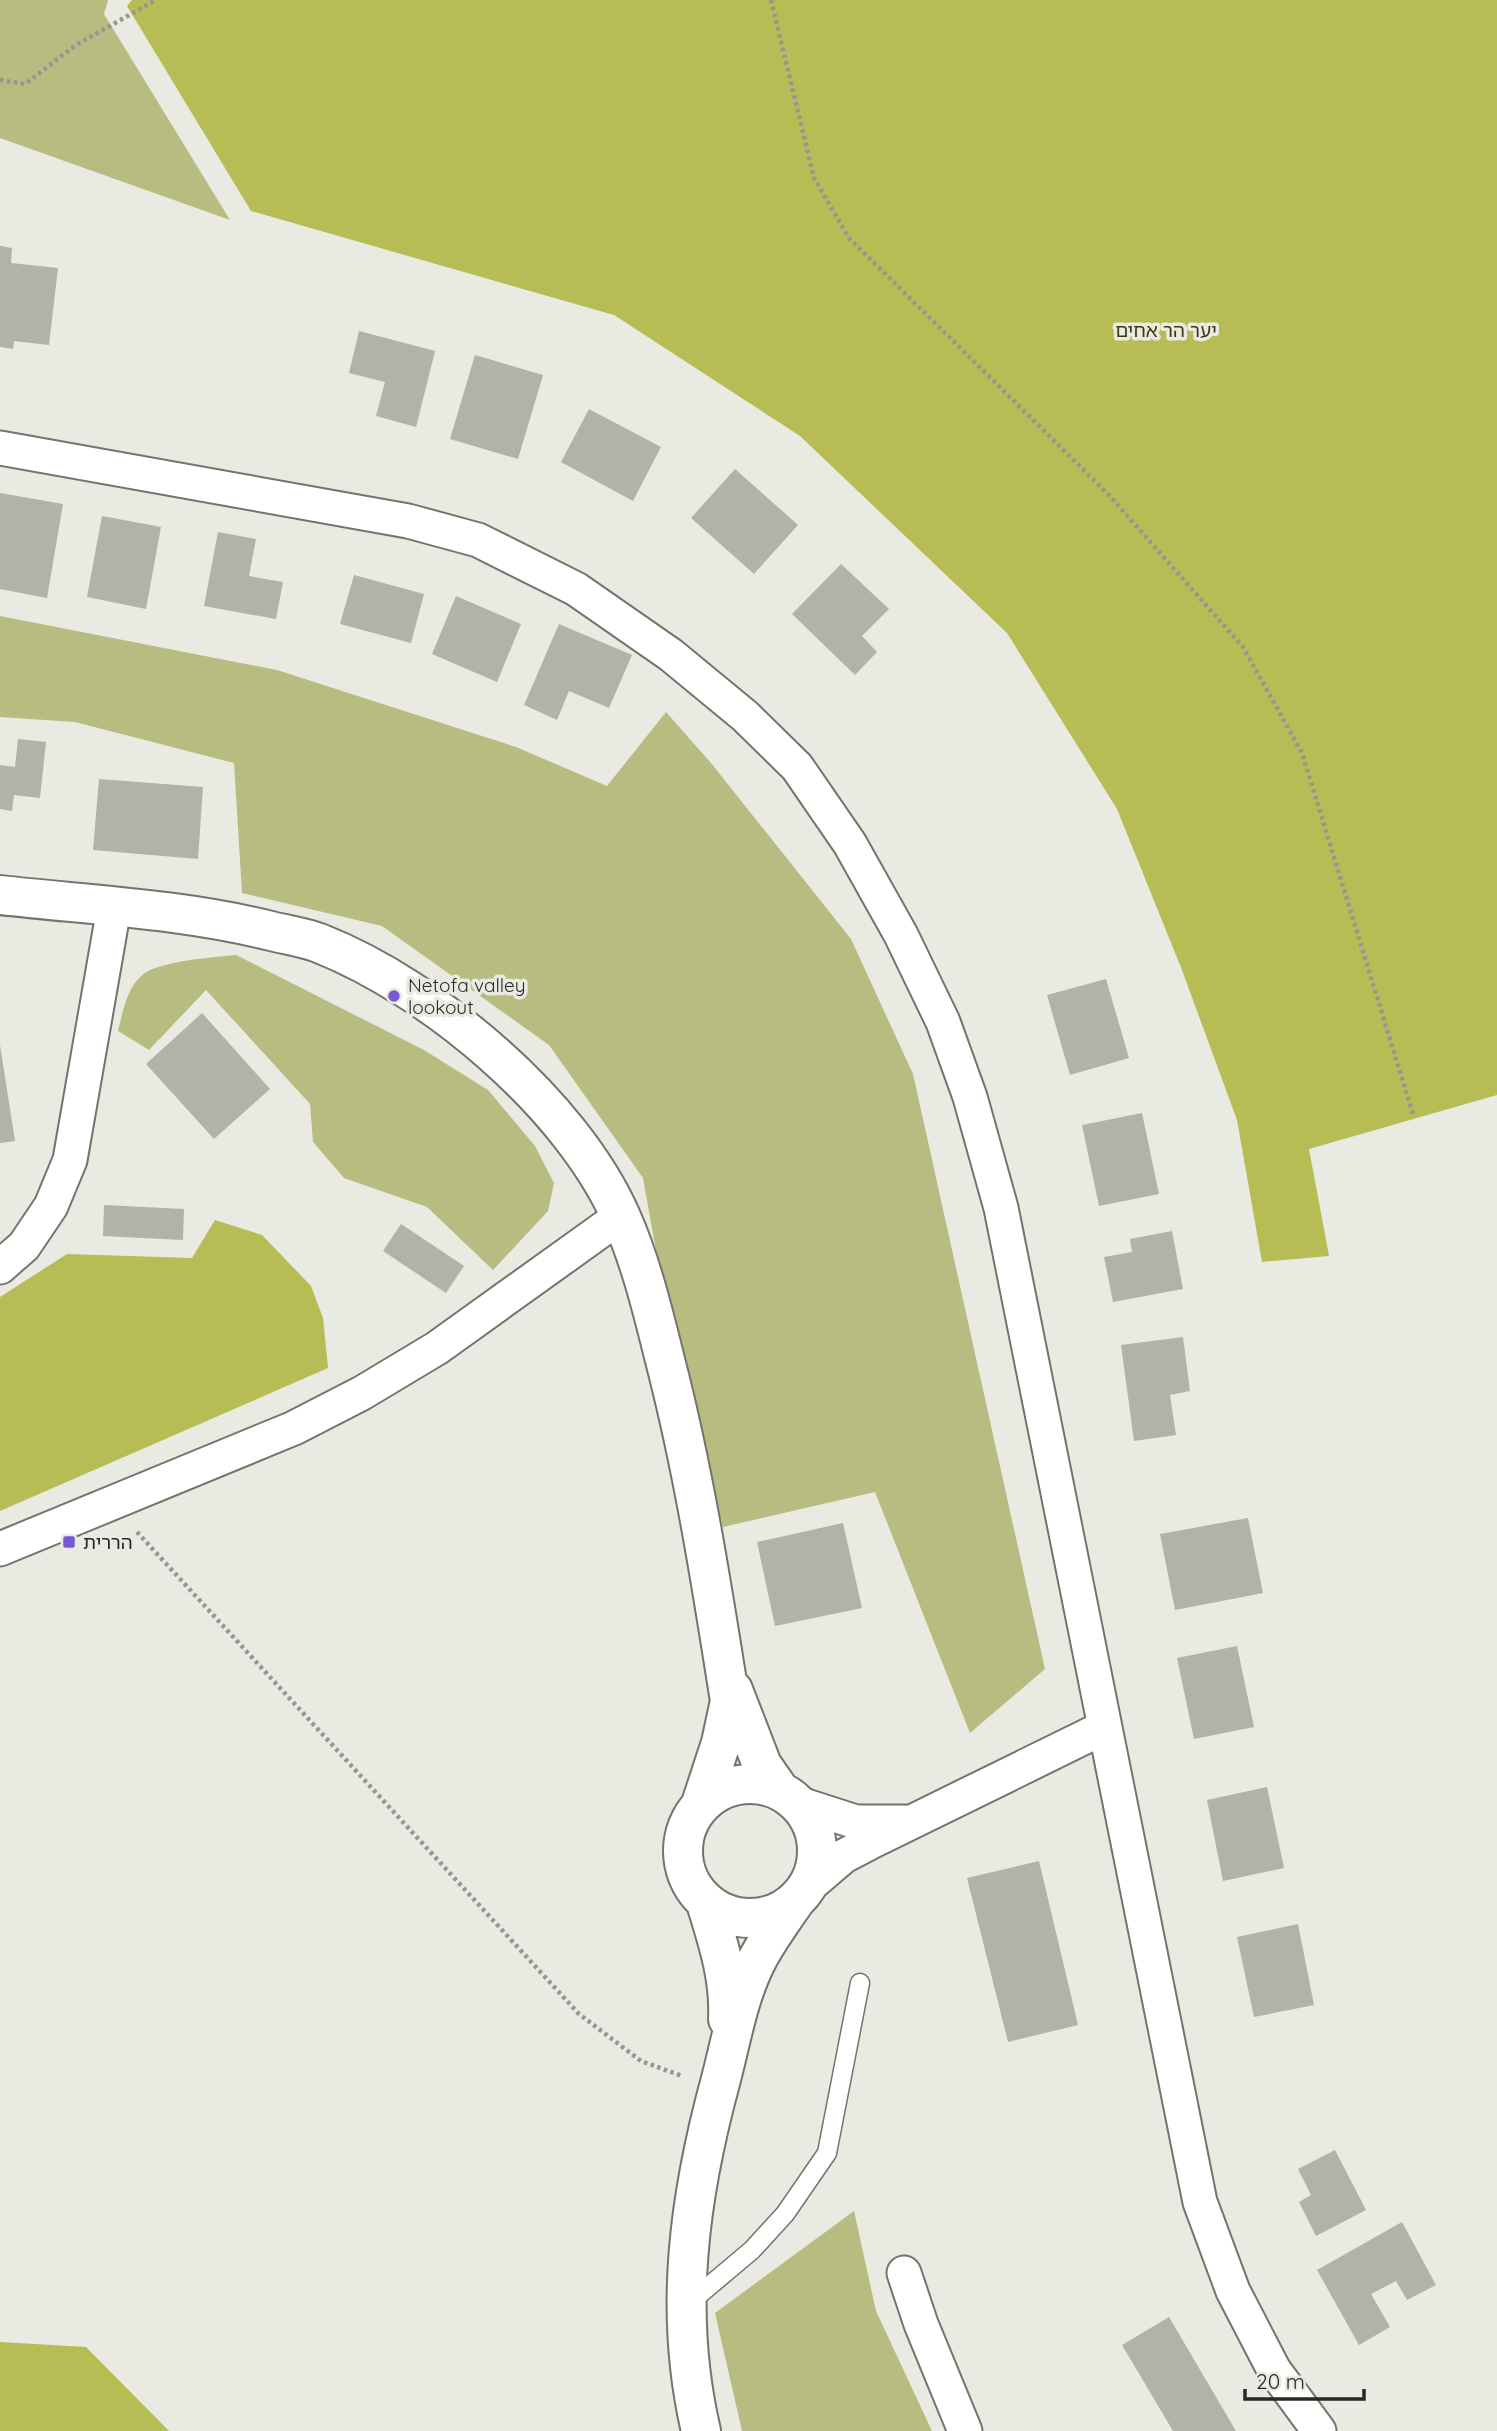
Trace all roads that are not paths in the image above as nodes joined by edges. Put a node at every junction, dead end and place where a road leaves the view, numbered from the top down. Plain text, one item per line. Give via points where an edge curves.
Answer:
1 (0, 448) edge
2 (0, 895) edge
3 (114, 908) junction
4 (621, 1216) junction
5 (0, 1267) edge
6 (0, 1549) edge
7 (724, 1665) junction
8 (1105, 1727) junction
9 (789, 1797) junction
10 (701, 1804) junction
11 (911, 1823) junction
12 (801, 1895) junction
13 (706, 1903) junction
14 (860, 1983) dead end
15 (722, 2073) junction
16 (904, 2273) dead end
17 (685, 2306) junction
18 (701, 2431) edge
19 (965, 2431) edge
20 (1319, 2431) edge

1 - 8 street via 408,521 478,540 576,589 671,655 745,716 797,767 849,844 901,935 943,1022 970,1097 1001,1208
2 - 3 main road
3 - 4 main road via 226,920 318,942 379,974 440,1012 506,1065 577,1140
3 - 5 street via 70,1160 51,1206 24,1246
4 - 6 street via 437,1348 362,1393 294,1428
4 - 7 main road via 648,1292 686,1443
7 - 9 main road via 762,1765
7 - 10 main road via 730,1701
8 - 11 street
8 - 20 street via 1200,2202 1233,2291 1274,2370
9 - 10 main road via 760,1784 739,1784 718,1791
9 - 11 street via 856,1822
9 - 12 main road via 810,1820 817,1840 817,1864
10 - 13 main road via 689,1821 683,1863 691,1885
11 - 12 street via 844,1856
12 - 13 main road via 773,1916 750,1919 727,1915
12 - 15 main road via 755,1963
13 - 15 main road via 730,1994
14 - 17 lane via 827,2153 785,2214 752,2250
15 - 17 main road via 688,2232
16 - 19 street
17 - 18 main road via 685,2342

